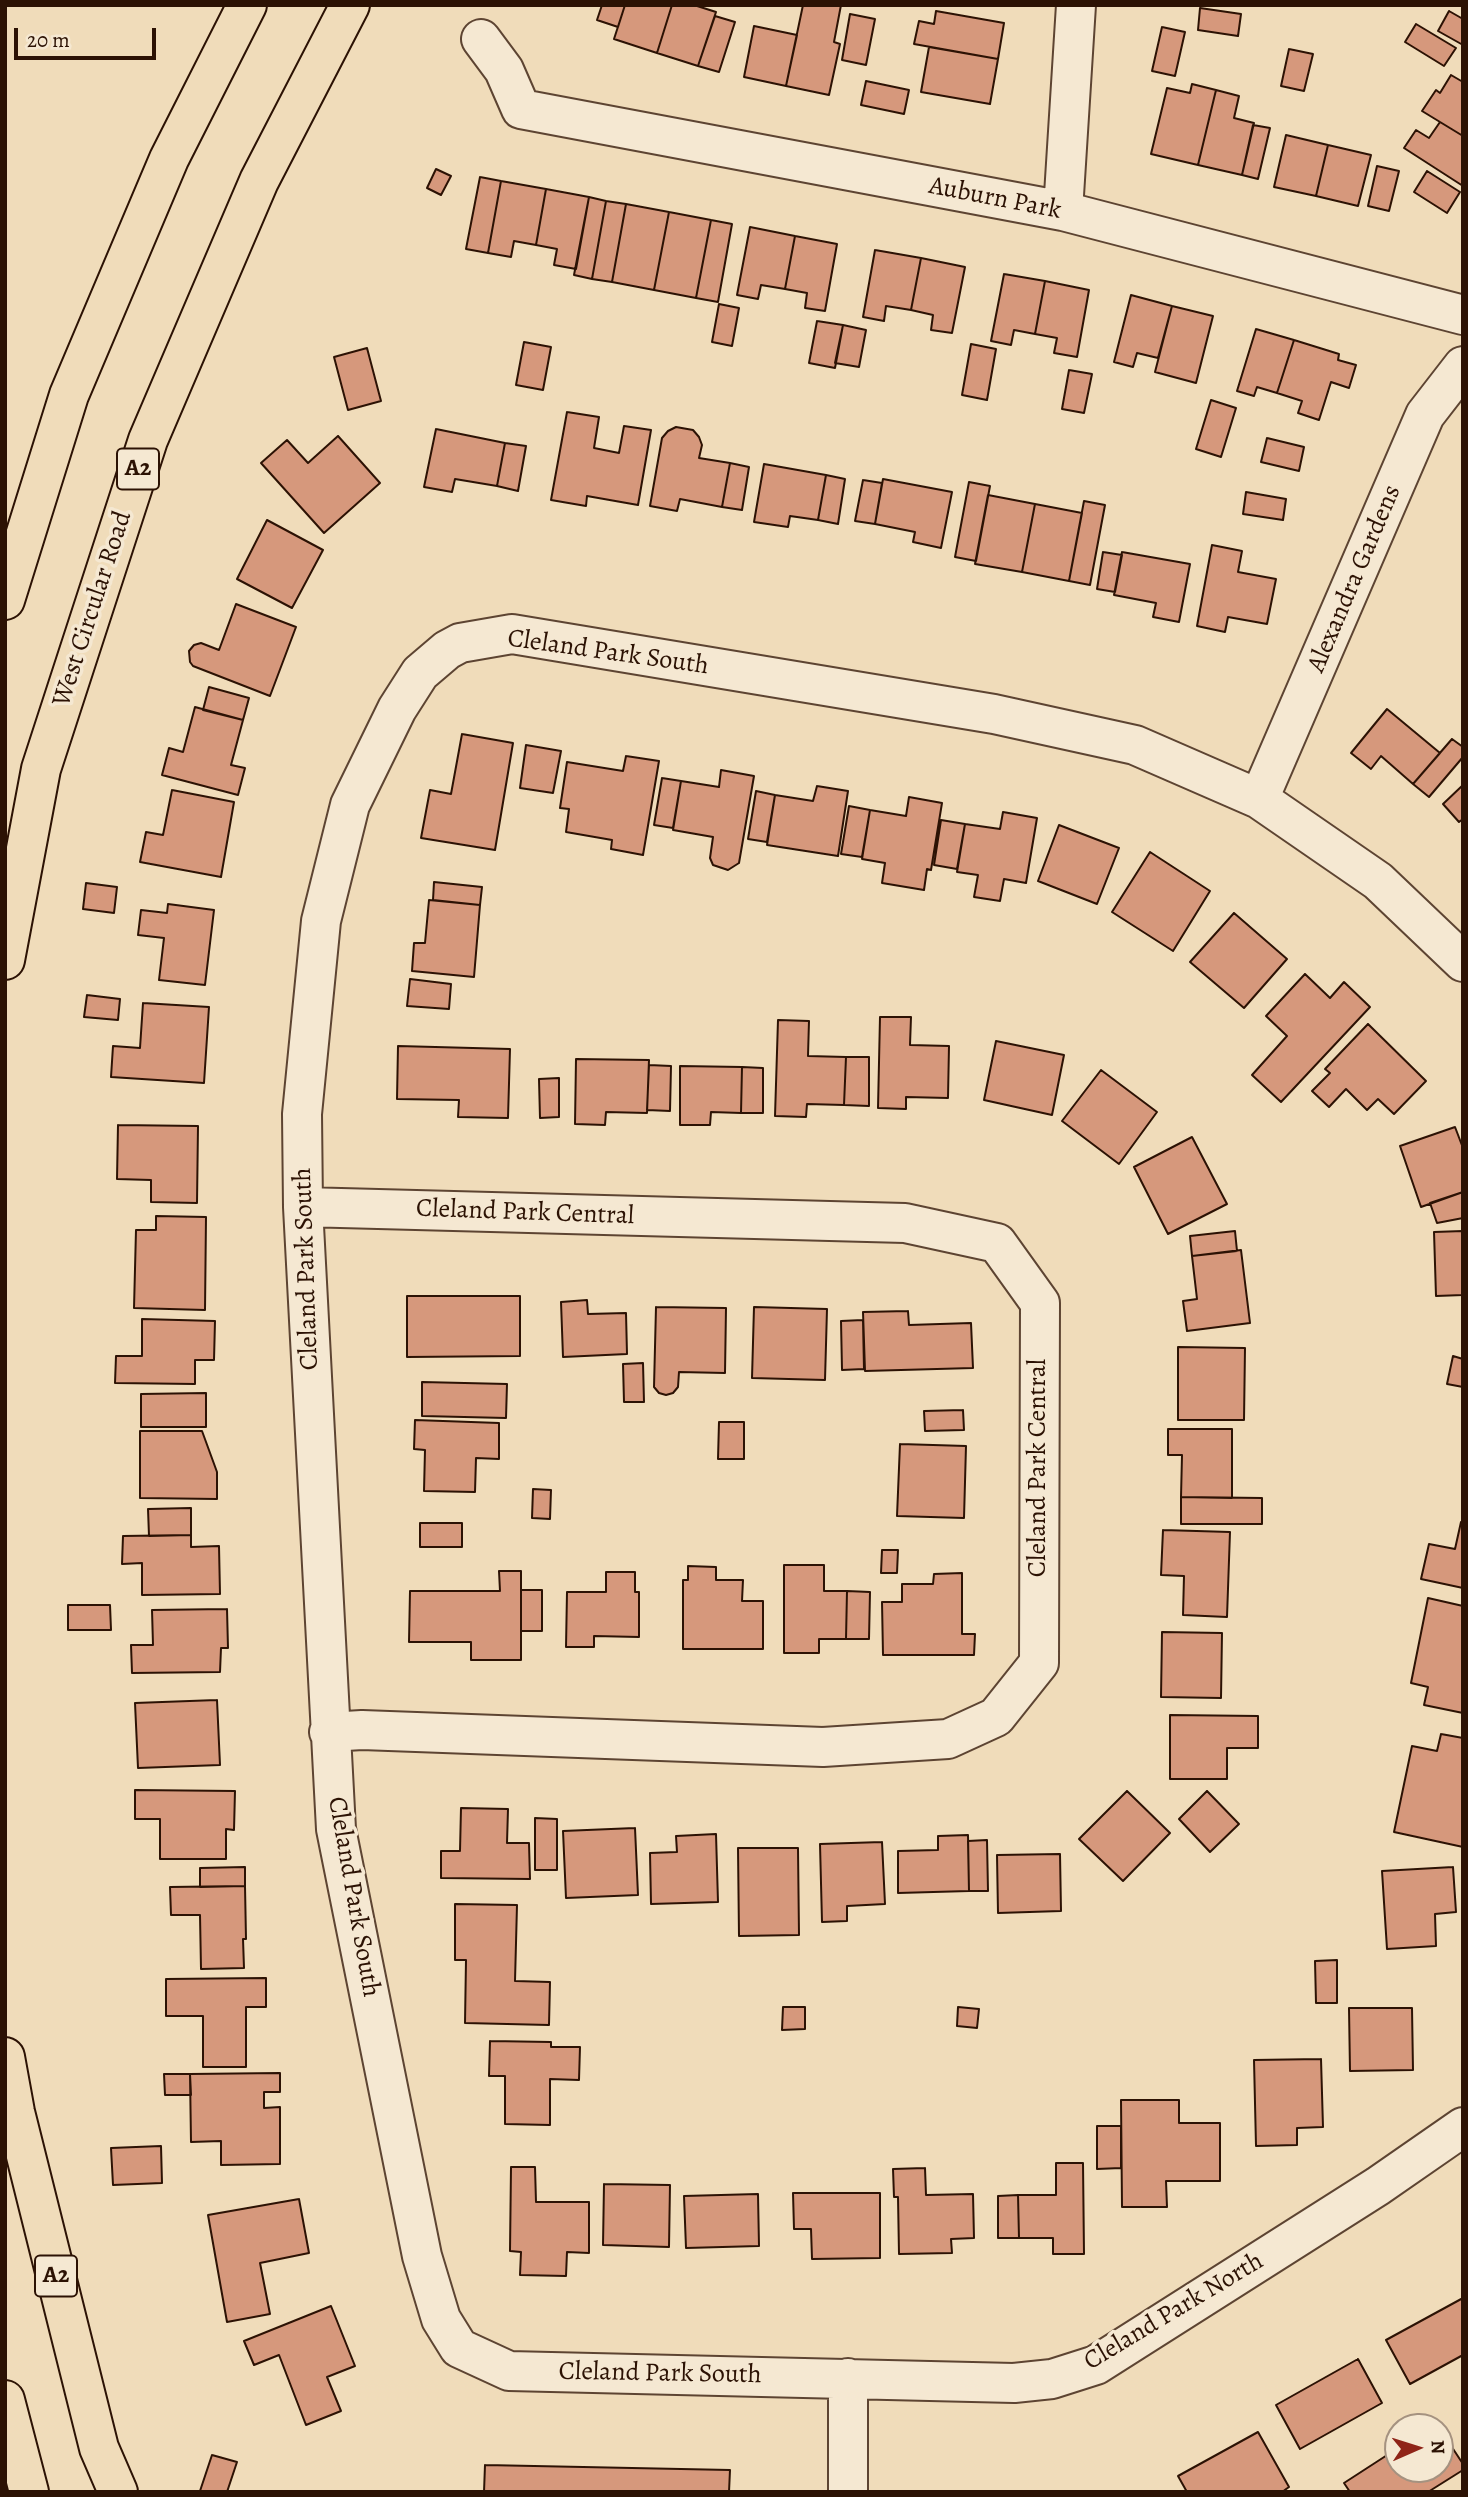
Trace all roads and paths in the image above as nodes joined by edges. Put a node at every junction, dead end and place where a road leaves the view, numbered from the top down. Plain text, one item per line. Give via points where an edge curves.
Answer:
1 (247, 5) edge
2 (350, 5) edge
3 (1076, 5) edge
4 (481, 39) dead end
5 (1063, 211) junction
6 (1463, 316) edge
7 (1463, 366) edge
8 (5, 600) edge
9 (1259, 799) junction
10 (5, 960) edge
11 (1463, 962) edge
12 (303, 1207) junction
13 (329, 1732) junction
14 (5, 2057) edge
15 (1463, 2127) edge
16 (848, 2378) junction
17 (5, 2400) edge
18 (29, 2492) edge
19 (118, 2492) edge
20 (848, 2492) edge

1 - 8 highway via 169,159 69,395
2 - 10 highway, West Circular Road / A2 via 259,181 148,440 41,769
3 - 5 street
4 - 5 street, Auburn Park via 504,69 521,109
5 - 6 street, Auburn Park
7 - 9 street, Alexandra Gardens via 1425,415
9 - 11 street via 1378,881
9 - 12 street, Cleland Park South via 1135,745 994,714 512,634 460,643 420,673 349,806 321,921 302,1114
12 - 13 street, Cleland Park South
12 - 13 street, Cleland Park Central via 905,1223 997,1242 1040,1303 1039,1663 996,1717 948,1740 823,1747
13 - 16 street, Cleland Park South via 336,1829 422,2256 441,2319 459,2348 509,2371
14 - 19 highway, A2 via 96,2435
15 - 16 street, Cleland Park North via 1096,2365 1052,2379 1014,2383
16 - 20 street
17 - 18 highway

